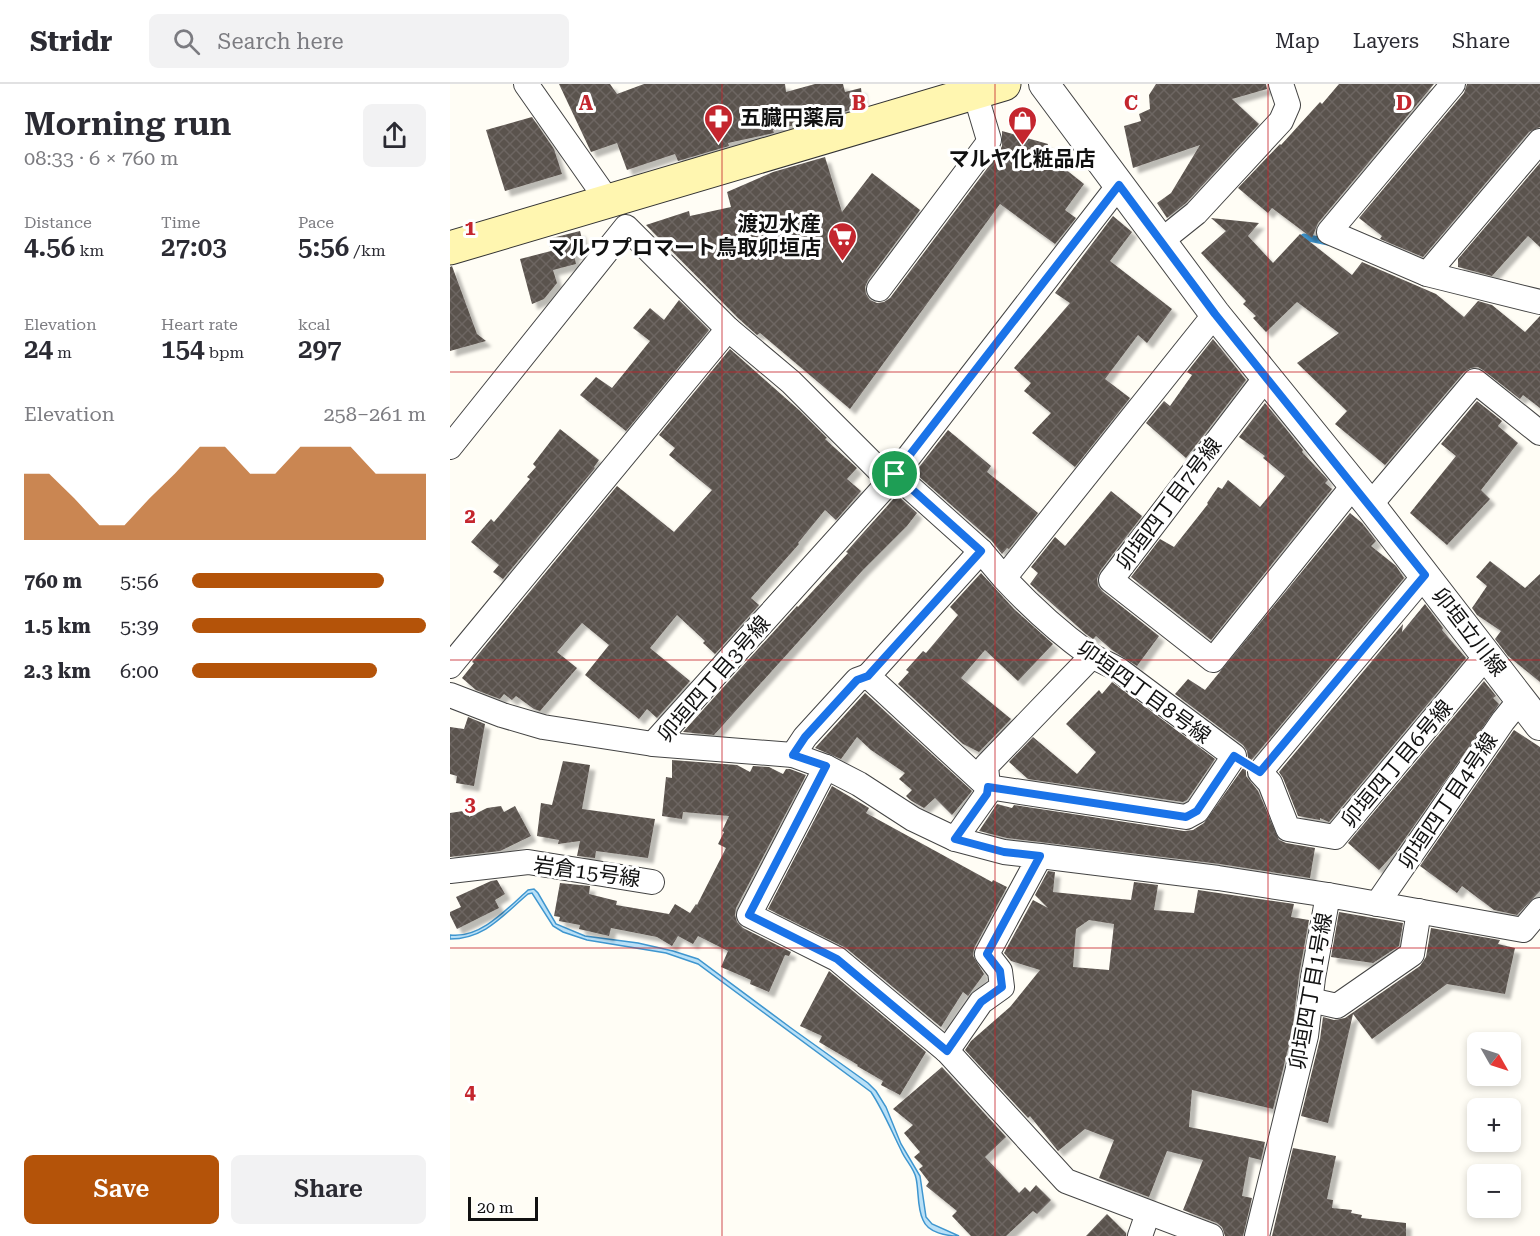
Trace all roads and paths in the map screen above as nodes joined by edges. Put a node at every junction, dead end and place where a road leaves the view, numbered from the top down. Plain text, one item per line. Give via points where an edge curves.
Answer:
1 (526, 84) edge
2 (1044, 84) edge
3 (1281, 84) edge
4 (1453, 84) edge
5 (990, 89) edge
6 (1540, 141) edge
7 (1119, 185) junction
8 (608, 201) junction
9 (1161, 241) junction
10 (450, 248) edge
11 (1427, 274) junction
12 (879, 289) dead end
13 (1538, 299) edge
14 (1215, 314) junction
15 (729, 329) junction
16 (1267, 376) junction
17 (1540, 433) edge
18 (450, 447) edge
19 (893, 478) junction
20 (1362, 496) junction
21 (981, 551) junction
22 (1425, 575) junction
23 (1004, 578) junction
24 (1092, 656) junction
25 (1487, 656) junction
26 (450, 666) edge
27 (868, 676) junction
28 (450, 695) edge
29 (1520, 699) junction
30 (1540, 725) edge
31 (653, 744) junction
32 (793, 755) junction
33 (1234, 756) junction
34 (826, 766) junction
35 (1260, 772) junction
36 (988, 787) junction
37 (955, 839) junction
38 (1040, 856) junction
39 (450, 871) edge
40 (652, 882) dead end
41 (1328, 895) junction
42 (1377, 904) junction
43 (1540, 910) edge
44 (1419, 911) junction
45 (1532, 933) edge
46 (1310, 1000) junction
47 (947, 1051) junction
48 (1148, 1212) junction
49 (1140, 1236) edge
50 (1210, 1236) edge
51 (1257, 1236) edge

1 - 8 street
2 - 7 street, 卯垣立川線
3 - 9 street via 1288,105 1281,121 1196,213
4 - 11 street via 1329,231
5 - 8 main road
5 - 12 street via 986,146
6 - 11 street
7 - 9 street, 卯垣立川線
7 - 19 street, 卯垣四丁目3号線
8 - 10 main road
9 - 14 street, 卯垣立川線
11 - 13 street
14 - 16 street, 卯垣立川線
14 - 23 street
15 - 18 street, 卯垣四丁目8号線 via 626,227
15 - 19 street, 卯垣四丁目8号線
15 - 26 street
16 - 20 street, 卯垣立川線
16 - 20 street, 卯垣四丁目7号線 via 1111,580 1213,660
17 - 20 street via 1475,381
19 - 21 street, 卯垣四丁目8号線
19 - 31 street, 卯垣四丁目3号線
20 - 22 street, 卯垣立川線
21 - 23 street, 卯垣四丁目8号線
21 - 27 street
22 - 25 street, 卯垣立川線
22 - 35 street
23 - 24 street, 卯垣四丁目8号線 via 1036,613
24 - 33 street, 卯垣四丁目8号線 via 1119,670
24 - 36 street via 986,766
25 - 29 street, 卯垣立川線
25 - 35 street, 卯垣四丁目6号線 via 1335,837 1288,829 1270,783
27 - 32 street via 857,680
27 - 36 street
28 - 31 street via 543,727
29 - 30 street, 卯垣立川線
29 - 42 street, 卯垣四丁目4号線
31 - 32 street, 卯垣四丁目3号線
32 - 34 street, 卯垣四丁目3号線
33 - 35 street
33 - 36 street, 卯垣四丁目8号線 via 1197,811 1186,817
34 - 37 street, 卯垣四丁目3号線 via 913,819
34 - 47 street via 749,915 837,959
36 - 37 street
37 - 38 street, 卯垣四丁目3号線 via 1004,852
38 - 41 street, 卯垣四丁目3号線
38 - 47 street via 987,954 1000,971 1002,987 981,1002
39 - 40 street, 岩倉15号線 via 528,862
41 - 42 street, 卯垣四丁目1号線
41 - 46 street, 卯垣四丁目1号線
42 - 44 street, 卯垣四丁目1号線
43 - 45 street, 卯垣四丁目1号線
44 - 45 street, 卯垣四丁目1号線
44 - 46 street via 1412,954 1337,1006
46 - 51 street, 卯垣四丁目1号線 via 1306,1036
47 - 48 street via 1066,1181
48 - 49 street
48 - 50 street

